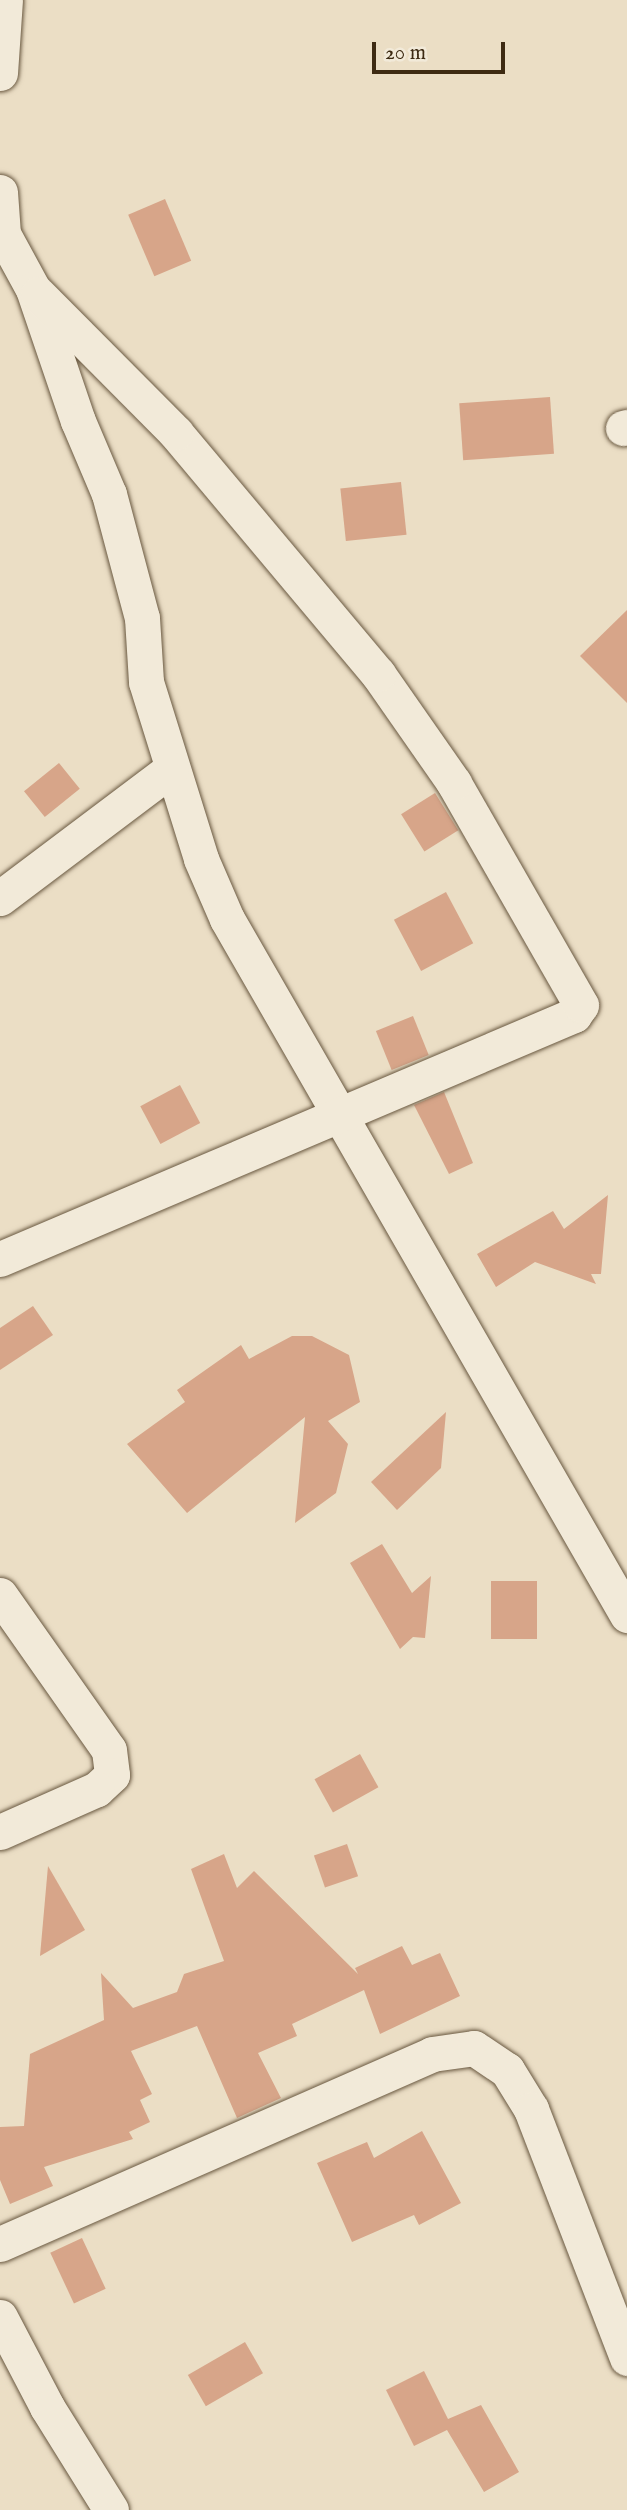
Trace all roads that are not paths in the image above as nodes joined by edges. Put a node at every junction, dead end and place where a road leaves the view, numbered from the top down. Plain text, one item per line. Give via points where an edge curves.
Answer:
1 (5, 0) edge
2 (0, 73) edge
3 (0, 192) edge
4 (33, 289) junction
5 (171, 769) junction
6 (0, 898) edge
7 (337, 1114) junction
8 (0, 1259) edge
9 (0, 1595) edge
10 (627, 1615) edge
11 (0, 1832) edge
12 (0, 2244) edge
13 (0, 2317) edge
14 (627, 2358) edge
15 (111, 2510) edge

1 - 2 street
3 - 4 street via 3,234
4 - 5 street via 125,552 142,618 146,682
4 - 7 street via 176,433 378,674 454,783 581,1005 574,1015
5 - 6 street
5 - 7 street via 227,919
7 - 8 street
7 - 10 street
9 - 11 street via 109,1750 112,1775 97,1789
12 - 14 street via 432,2054 474,2048 507,2070 531,2109
13 - 15 street via 47,2407

